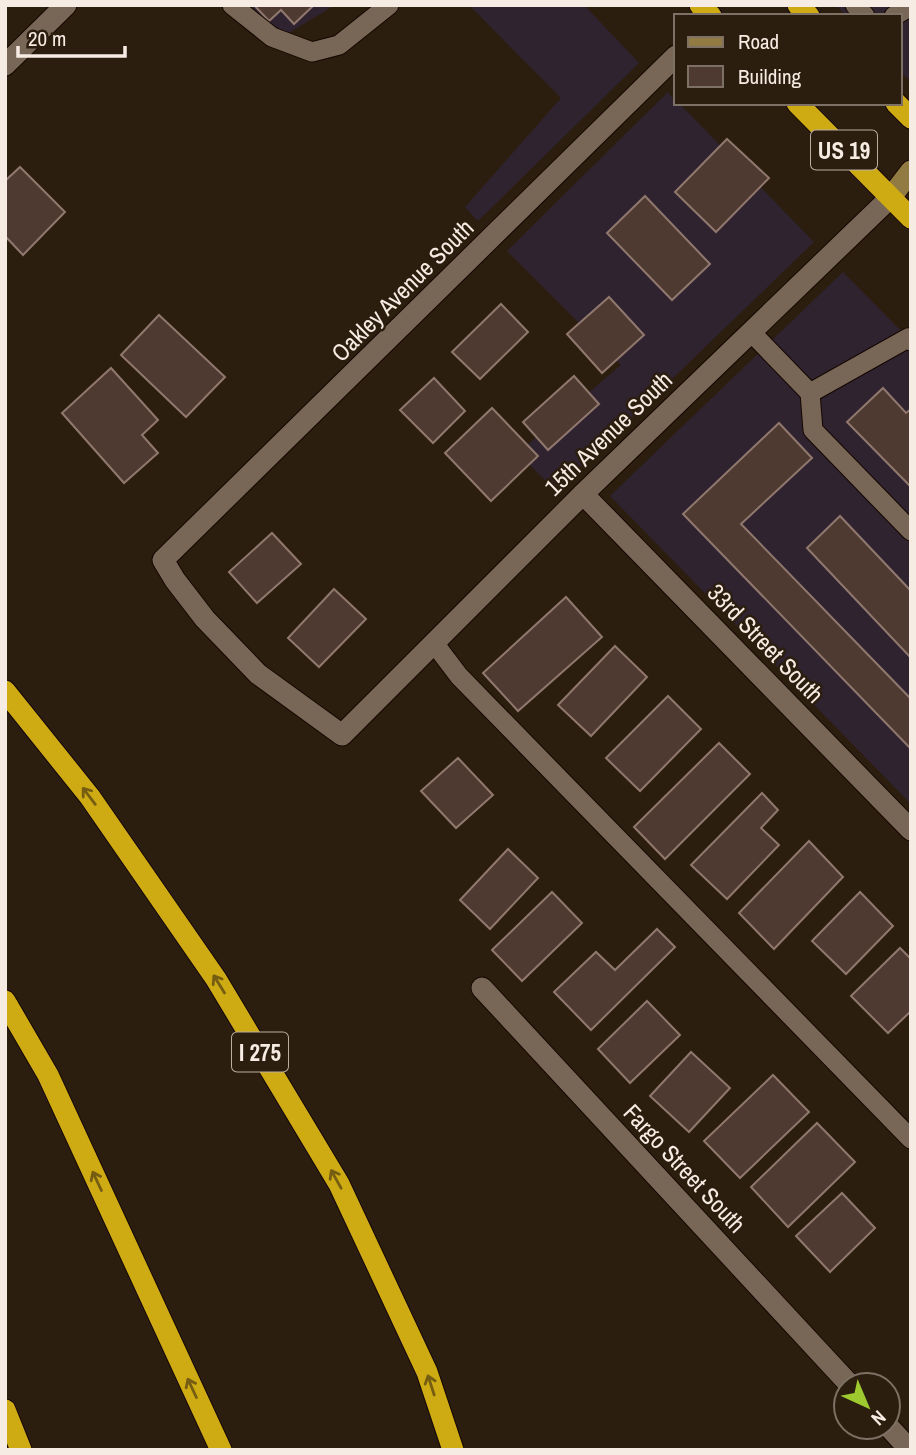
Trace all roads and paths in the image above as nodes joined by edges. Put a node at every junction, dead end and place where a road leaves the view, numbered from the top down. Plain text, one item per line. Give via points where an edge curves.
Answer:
1 (66, 5) edge
2 (232, 5) edge
3 (389, 5) edge
4 (674, 58) edge
5 (5, 65) edge
6 (799, 105) edge
7 (898, 105) edge
8 (911, 118) edge
9 (911, 171) edge
10 (891, 197) junction
11 (911, 218) edge
12 (751, 332) junction
13 (910, 338) edge
14 (810, 393) junction
15 (583, 494) junction
16 (911, 531) edge
17 (434, 643) junction
18 (5, 691) edge
19 (342, 735) joint
20 (911, 830) edge
21 (482, 988) dead end
22 (5, 1002) edge
23 (911, 1139) edge
24 (837, 1371) edge
25 (5, 1410) edge
26 (21, 1450) edge
27 (221, 1450) edge
28 (453, 1450) edge

1 - 5 street
2 - 3 lane via 272,37 312,52 339,45
4 - 19 street, Oakley Avenue South via 163,560 205,619 258,674
6 - 10 highway, US 19
7 - 8 highway, US 19
9 - 10 street, 15th Avenue South
10 - 11 highway, US 19
10 - 12 street, 15th Avenue South
12 - 14 lane
12 - 15 street, 15th Avenue South
13 - 14 lane
14 - 16 lane via 813,430
15 - 17 street, 15th Avenue South
15 - 20 street, 33rd Street South
17 - 19 street, 15th Avenue South
17 - 23 lane via 459,676
28 -> 18 highway, I 275 via 427,1372 339,1184 216,979 90,797
21 - 24 street, Fargo Street South
27 -> 22 highway via 48,1075
25 - 26 highway

